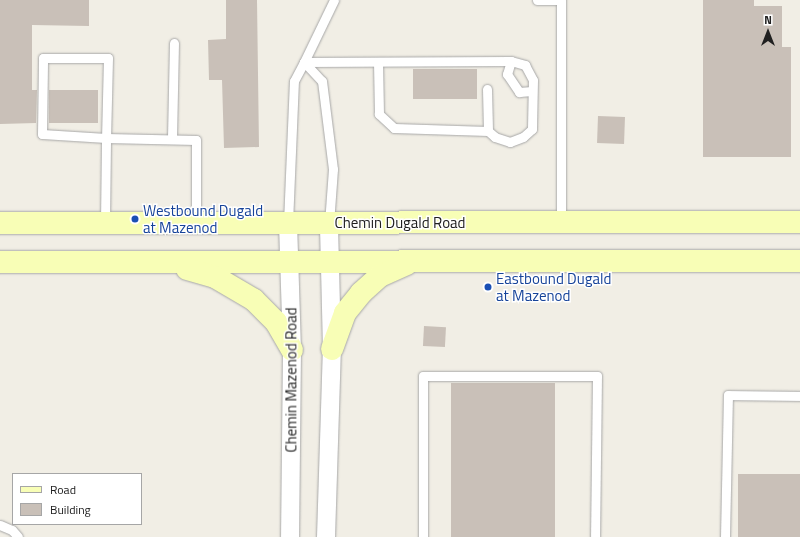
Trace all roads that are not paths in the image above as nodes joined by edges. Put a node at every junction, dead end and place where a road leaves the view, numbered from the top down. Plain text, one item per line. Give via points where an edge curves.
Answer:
1 (334, 0) edge
2 (537, 0) edge
3 (174, 43) dead end
4 (511, 61) junction
5 (304, 62) junction
6 (378, 62) junction
7 (487, 89) dead end
8 (532, 91) junction
9 (488, 131) junction
10 (106, 138) junction
11 (172, 138) junction
12 (288, 222) junction
13 (800, 222) edge
14 (0, 223) edge
15 (105, 223) junction
16 (196, 223) junction
17 (329, 223) junction
18 (561, 224) junction
19 (158, 261) junction
20 (414, 261) junction
21 (800, 261) edge
22 (0, 262) edge
23 (290, 262) junction
24 (331, 262) junction
25 (332, 349) junction
26 (292, 350) junction
27 (800, 396) edge
28 (0, 525) edge
29 (18, 537) edge
30 (290, 537) edge
31 (326, 537) edge
32 (423, 537) edge
33 (595, 537) edge
34 (725, 537) edge

1 - 5 lane
2 - 18 lane via 561,0
3 - 11 lane
4 - 6 lane
4 - 8 lane via 525,66 533,80
4 - 8 lane via 508,74 519,92
5 - 6 lane
5 - 12 lane via 294,81
5 - 17 lane via 322,81 333,168
6 - 9 lane via 379,114 394,128
7 - 9 lane
8 - 9 lane via 532,129 523,138 510,142
10 - 10 lane via 108,58 43,58 42,134
10 - 11 lane
10 - 15 lane
11 - 16 lane via 196,140
12 - 16 main road, Chemin Dugald Road
12 - 17 main road, Chemin Dugald Road
12 - 23 street, Chemin Mazenod Road
13 - 18 main road, Chemin Dugald Road
14 - 15 main road, Chemin Dugald Road
15 - 16 main road, Chemin Dugald Road
17 - 18 main road, Chemin Dugald Road
17 - 24 street
19 - 22 main road
19 - 23 main road
19 - 26 main road via 215,277 254,300 276,322
20 - 21 main road
20 - 24 main road
20 - 25 main road via 380,276 361,293 345,313
23 - 24 main road
23 - 26 street, Chemin Mazenod Road
24 - 25 street
25 - 31 street
26 - 30 street, Chemin Mazenod Road
27 - 34 lane via 728,395
28 - 29 lane via 12,530
32 - 33 lane via 423,376 597,376

